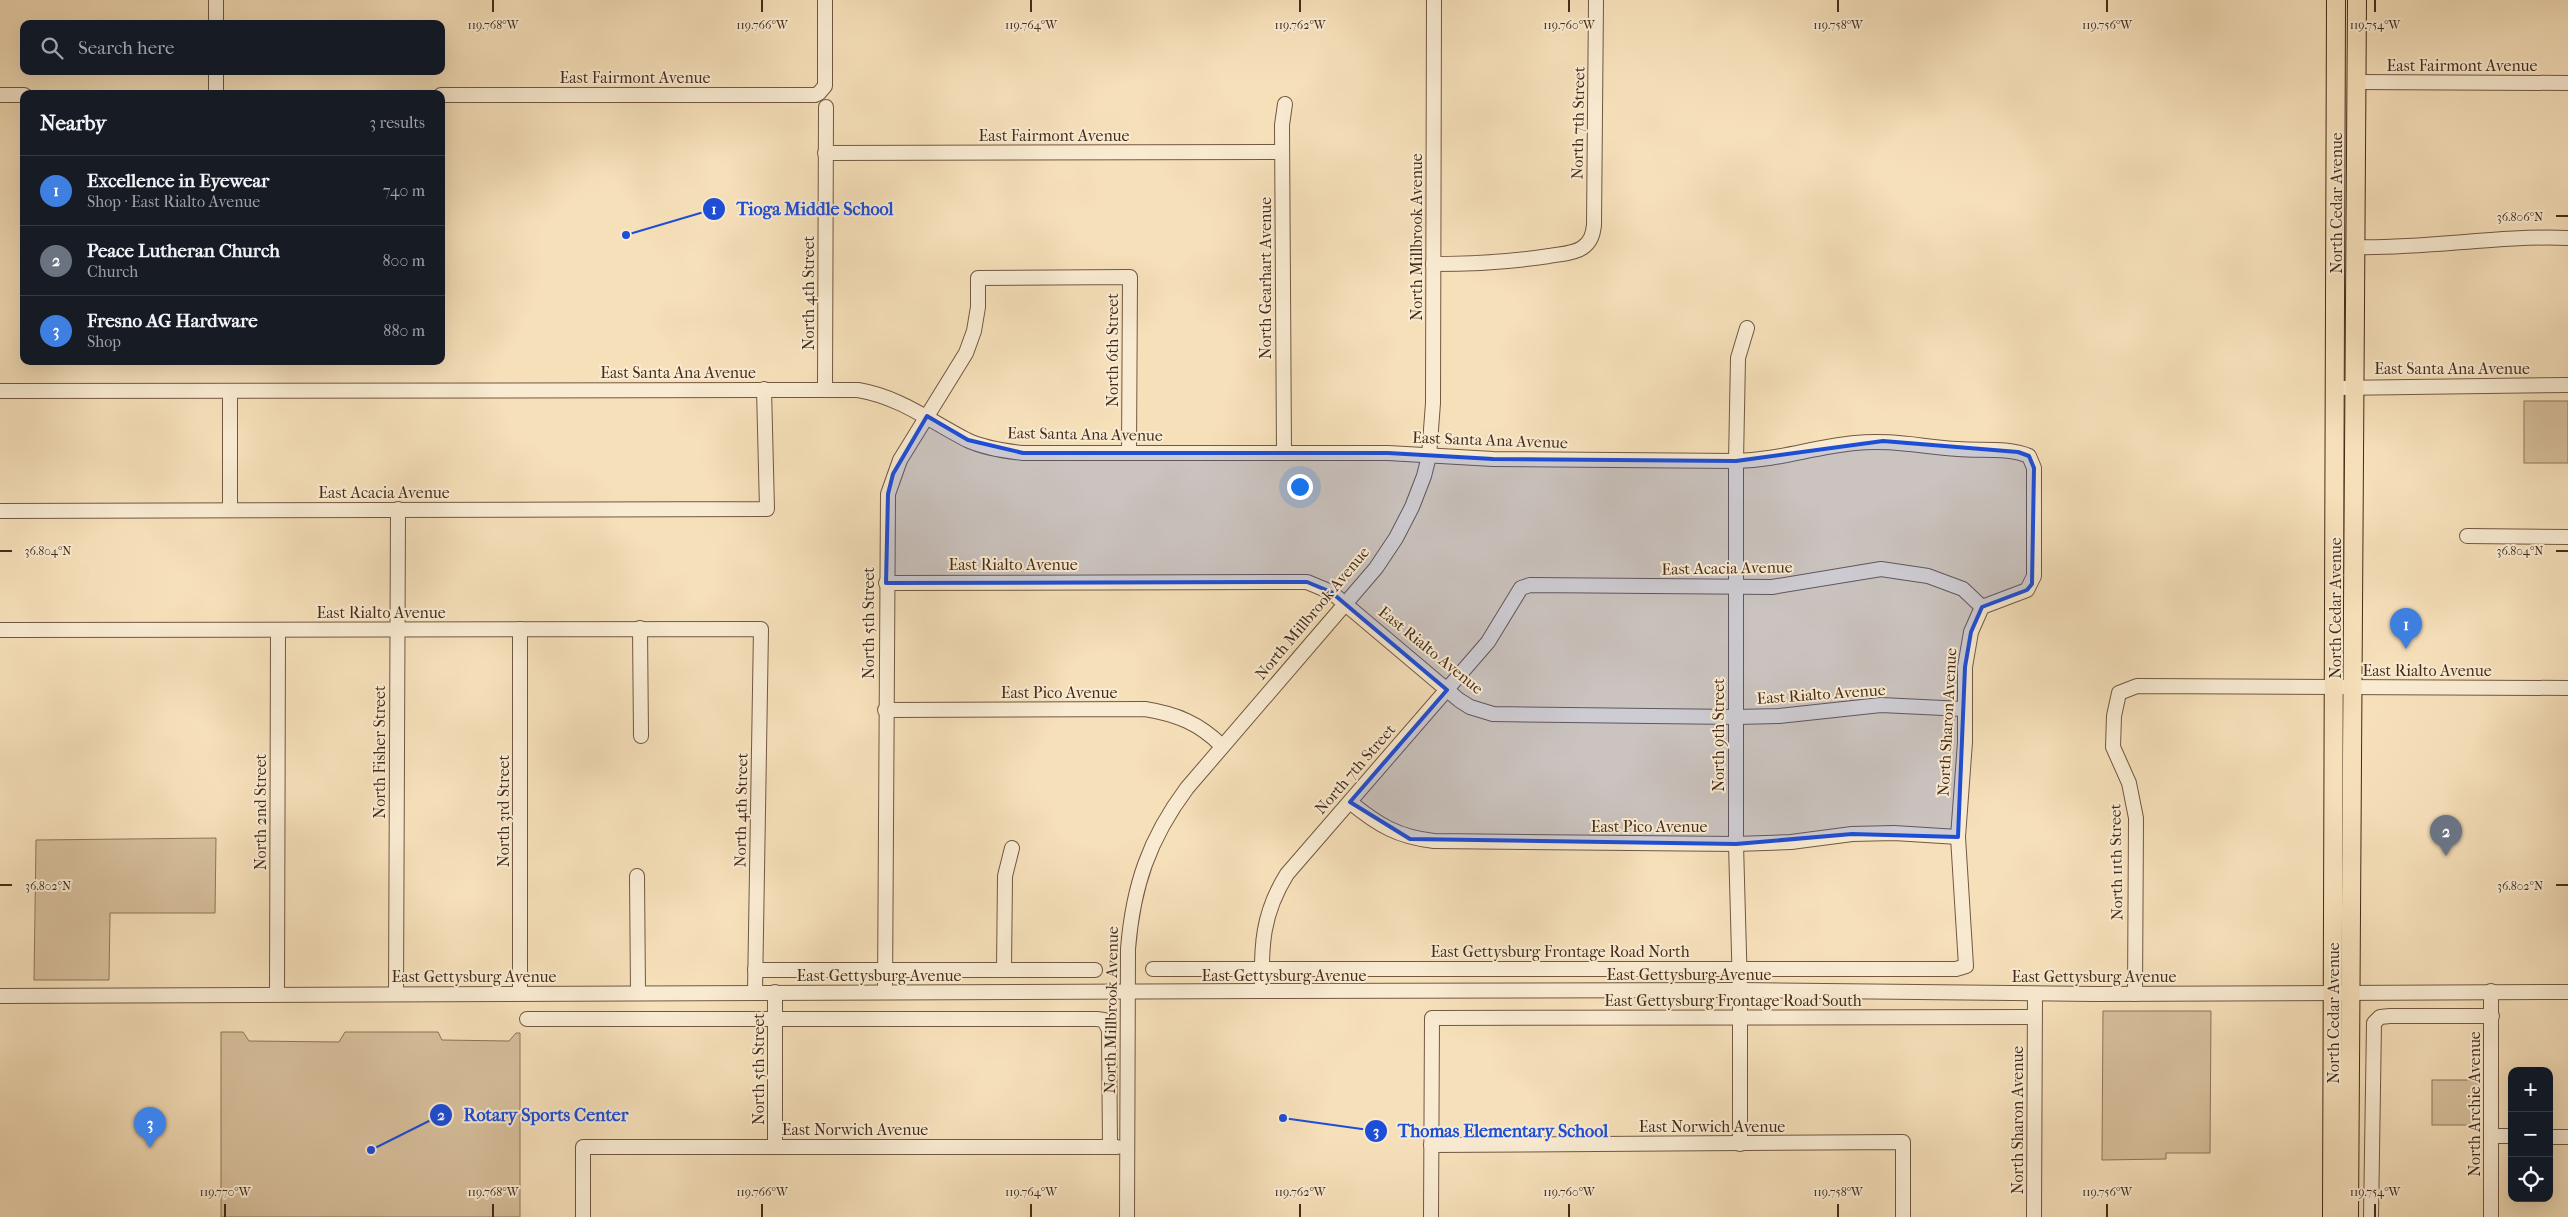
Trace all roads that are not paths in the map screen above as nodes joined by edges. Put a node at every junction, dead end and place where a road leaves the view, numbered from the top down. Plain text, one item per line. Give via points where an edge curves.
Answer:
1 (216, 0) edge
2 (825, 0) edge
3 (1434, 0) edge
4 (1596, 0) edge
5 (2336, 0) edge
6 (2349, 0) edge
7 (2357, 0) edge
8 (216, 20) edge
9 (2336, 31) junction
10 (2356, 47) junction
11 (216, 75) edge
12 (2337, 80) junction
13 (2356, 82) junction
14 (2568, 83) edge
15 (216, 90) edge
16 (445, 95) edge
17 (0, 96) edge
18 (20, 96) edge
19 (1285, 104) dead end
20 (826, 107) dead end
21 (2356, 116) junction
22 (1282, 152) junction
23 (826, 153) junction
24 (2568, 238) edge
25 (2355, 247) junction
26 (1433, 264) junction
27 (1130, 277) joint
28 (1747, 328) dead end
29 (2568, 385) edge
30 (2345, 387) junction
31 (825, 389) junction
32 (230, 390) junction
33 (764, 390) junction
34 (0, 391) edge
35 (927, 416) junction
36 (1284, 452) junction
37 (1129, 453) junction
38 (1429, 456) junction
39 (1736, 461) junction
40 (398, 509) junction
41 (230, 510) junction
42 (0, 511) edge
43 (2467, 536) dead end
44 (2568, 538) edge
45 (886, 583) junction
46 (1521, 588) joint
47 (1736, 588) junction
48 (1346, 603) junction
49 (1982, 607) junction
50 (520, 628) junction
51 (640, 628) junction
52 (397, 629) junction
53 (762, 629) joint
54 (0, 630) edge
55 (278, 630) junction
56 (2137, 686) joint
57 (2343, 687) junction
58 (2568, 688) edge
59 (1447, 690) junction
60 (1964, 709) junction
61 (885, 710) junction
62 (1736, 717) junction
63 (641, 736) dead end
64 (1222, 746) junction
65 (1350, 802) junction
66 (1958, 837) junction
67 (1736, 844) junction
68 (1012, 848) dead end
69 (637, 876) dead end
70 (1966, 966) joint
71 (1739, 968) junction
72 (1004, 969) junction
73 (1153, 969) dead end
74 (1262, 969) junction
75 (755, 970) junction
76 (885, 970) junction
77 (1095, 970) dead end
78 (1740, 990) junction
79 (1262, 991) junction
80 (2491, 991) junction
81 (755, 992) junction
82 (775, 992) junction
83 (885, 992) junction
84 (2342, 992) junction
85 (2568, 992) edge
86 (520, 993) junction
87 (638, 993) junction
88 (1128, 993) junction
89 (277, 994) junction
90 (396, 994) junction
91 (2035, 994) junction
92 (2135, 994) junction
93 (0, 996) edge
94 (2492, 1016) junction
95 (2034, 1017) junction
96 (775, 1018) junction
97 (1740, 1018) junction
98 (527, 1019) dead end
99 (2491, 1136) junction
100 (2508, 1136) edge
101 (2553, 1136) edge
102 (2568, 1137) edge
103 (1740, 1144) junction
104 (1431, 1145) junction
105 (776, 1147) junction
106 (1110, 1147) junction
107 (1127, 1147) junction
108 (2332, 1166) junction
109 (583, 1217) edge
110 (1127, 1217) edge
111 (1431, 1217) edge
112 (1903, 1217) edge
113 (2034, 1217) edge
114 (2332, 1217) edge
115 (2348, 1217) edge
116 (2371, 1217) edge
117 (2491, 1217) edge

1 - 8 street
2 - 16 street, East Fairmont Avenue via 824,86 814,95
3 - 26 street, North Millbrook Avenue
4 - 26 street, North 7th Street via 1594,225 1591,239 1572,252 1504,263
5 - 9 main road, North Cedar Avenue
6 - 10 main road
7 - 10 main road, North Cedar Avenue
9 - 12 main road, North Cedar Avenue
9 - 13 main road via 2346,43 2347,74
10 - 13 main road, North Cedar Avenue
11 - 15 street
12 - 21 main road via 2346,88 2348,108
12 - 30 main road, North Cedar Avenue
13 - 14 street, East Fairmont Avenue
13 - 21 main road, North Cedar Avenue
17 - 18 street
19 - 22 street, North Gearhart Avenue
20 - 23 street, North 4th Street
21 - 25 main road, North Cedar Avenue
22 - 23 street, East Fairmont Avenue
22 - 36 street, North Gearhart Avenue
23 - 31 street, North 4th Street
24 - 25 street via 2528,236 2397,248
25 - 30 main road, North Cedar Avenue
26 - 38 street, North Millbrook Avenue
27 - 35 street, North 5th Street via 978,278 978,307 966,353
27 - 37 street, North 6th Street
28 - 39 street, North 9th Street via 1738,358
29 - 30 street, East Santa Ana Avenue
30 - 57 main road, North Cedar Avenue
31 - 33 street, East Santa Ana Avenue
31 - 35 street, East Santa Ana Avenue via 876,393
32 - 33 street, East Santa Ana Avenue
32 - 34 street, East Santa Ana Avenue
32 - 41 street
33 - 40 street, East Acacia Avenue via 767,509
35 - 37 street, East Santa Ana Avenue via 968,440 995,450
35 - 45 street, North 5th Street via 900,460 888,494
36 - 37 street, East Santa Ana Avenue
36 - 38 street, East Santa Ana Avenue
38 - 39 street, East Santa Ana Avenue
38 - 48 street, North Millbrook Avenue via 1412,507 1396,538
39 - 47 street, North 9th Street
39 - 49 street, East Santa Ana Avenue via 1764,460 1873,441 2018,452 2029,456 2034,468 2034,576 2027,590
40 - 41 street, East Acacia Avenue
40 - 52 street, North Fisher Street
41 - 42 street, East Acacia Avenue
43 - 44 street
45 - 48 street, East Rialto Avenue via 1293,580 1319,585
45 - 61 street, North 5th Street
46 - 47 street, East Acacia Avenue via 1530,585
46 - 59 street, North 7th Street via 1488,642
47 - 49 street, East Acacia Avenue via 1799,584 1881,569 1928,576 1963,589
47 - 62 street, North 9th Street
48 - 59 street, East Rialto Avenue
48 - 64 street, North Millbrook Avenue
49 - 60 street, North Sharon Avenue via 1967,651
50 - 51 street, East Rialto Avenue
50 - 52 street, East Rialto Avenue
50 - 86 street, North 3rd Street
51 - 53 street, East Rialto Avenue
51 - 63 street
52 - 55 street, East Rialto Avenue
52 - 90 street, North Fisher Street
53 - 75 street, North 4th Street
54 - 55 street, East Rialto Avenue
55 - 89 street, North 2nd Street
56 - 57 street, East Rialto Avenue
56 - 92 street, North 11th Street via 2119,693 2112,747 2129,783 2136,818
57 - 58 street, East Rialto Avenue
57 - 84 main road, North Cedar Avenue
59 - 62 street, East Rialto Avenue via 1470,707 1494,714
59 - 65 street, North 7th Street
60 - 62 street, East Rialto Avenue via 1881,706
60 - 66 street, North Sharon Avenue via 1965,742
61 - 64 street, East Pico Avenue via 1145,709 1185,719 1206,730
61 - 76 street, North 5th Street
62 - 67 street, North 9th Street
64 - 88 street, North Millbrook Avenue via 1173,807 1144,865 1131,913
65 - 67 street, East Pico Avenue via 1389,830 1410,838 1434,841
65 - 74 street, North 7th Street via 1287,874 1276,892 1264,929
66 - 67 street, East Pico Avenue via 1852,834 1791,842
66 - 70 street, North Sharon Avenue
67 - 71 street, North 9th Street
68 - 72 street via 1005,876
69 - 87 street
70 - 71 street, East Gettysburg Frontage Road North via 1956,969
71 - 74 street, East Gettysburg Frontage Road North
71 - 78 street, North 9th Street
72 - 76 street, East Gettysburg Avenue
72 - 77 street, East Gettysburg Avenue
73 - 74 street, East Gettysburg Frontage Road North
74 - 79 street, North 7th Street
75 - 76 street, East Gettysburg Avenue
75 - 81 street, North 4th Street
76 - 83 street, North 5th Street
78 - 79 street, East Gettysburg Avenue
78 - 91 street, East Gettysburg Avenue
78 - 97 street, North 9th Street
79 - 88 street, East Gettysburg Avenue
80 - 84 street, East Gettysburg Avenue
80 - 85 street, East Gettysburg Avenue
80 - 94 street, North Archie Avenue
81 - 82 street, East Gettysburg Avenue
81 - 87 street, East Gettysburg Avenue
82 - 83 street, East Gettysburg Avenue
82 - 96 street, North 5th Street
83 - 88 street, East Gettysburg Avenue
84 - 92 street, East Gettysburg Avenue
84 - 108 main road, North Cedar Avenue
84 - 115 main road, North Cedar Avenue
86 - 87 street, East Gettysburg Avenue
86 - 90 street, East Gettysburg Avenue
88 - 107 street, North Millbrook Avenue
89 - 90 street, East Gettysburg Avenue
89 - 93 street, East Gettysburg Avenue
91 - 92 street, East Gettysburg Avenue
91 - 95 street, North Sharon Avenue
94 - 99 street, North Archie Avenue
94 - 116 street via 2390,1016 2380,1017 2374,1023
95 - 97 street, East Gettysburg Frontage Road South
95 - 113 street, North Sharon Avenue
96 - 98 street
96 - 105 street, North 5th Street
96 - 106 street, North Millbrook Avenue via 1097,1019 1107,1024 1109,1035
97 - 103 street, North 9th Street
97 - 104 street, East Gettysburg Frontage Road South via 1432,1018
99 - 100 street
99 - 117 street, North Archie Avenue
101 - 102 street
103 - 104 street, East Norwich Avenue
103 - 112 street, East Norwich Avenue via 1902,1142
104 - 111 street
105 - 106 street, East Norwich Avenue
105 - 109 street, East Norwich Avenue via 583,1147
106 - 107 street, East Norwich Avenue
107 - 110 street, North Millbrook Avenue
108 - 114 main road, North Cedar Avenue
108 - 115 main road via 2340,1169 2342,1174

